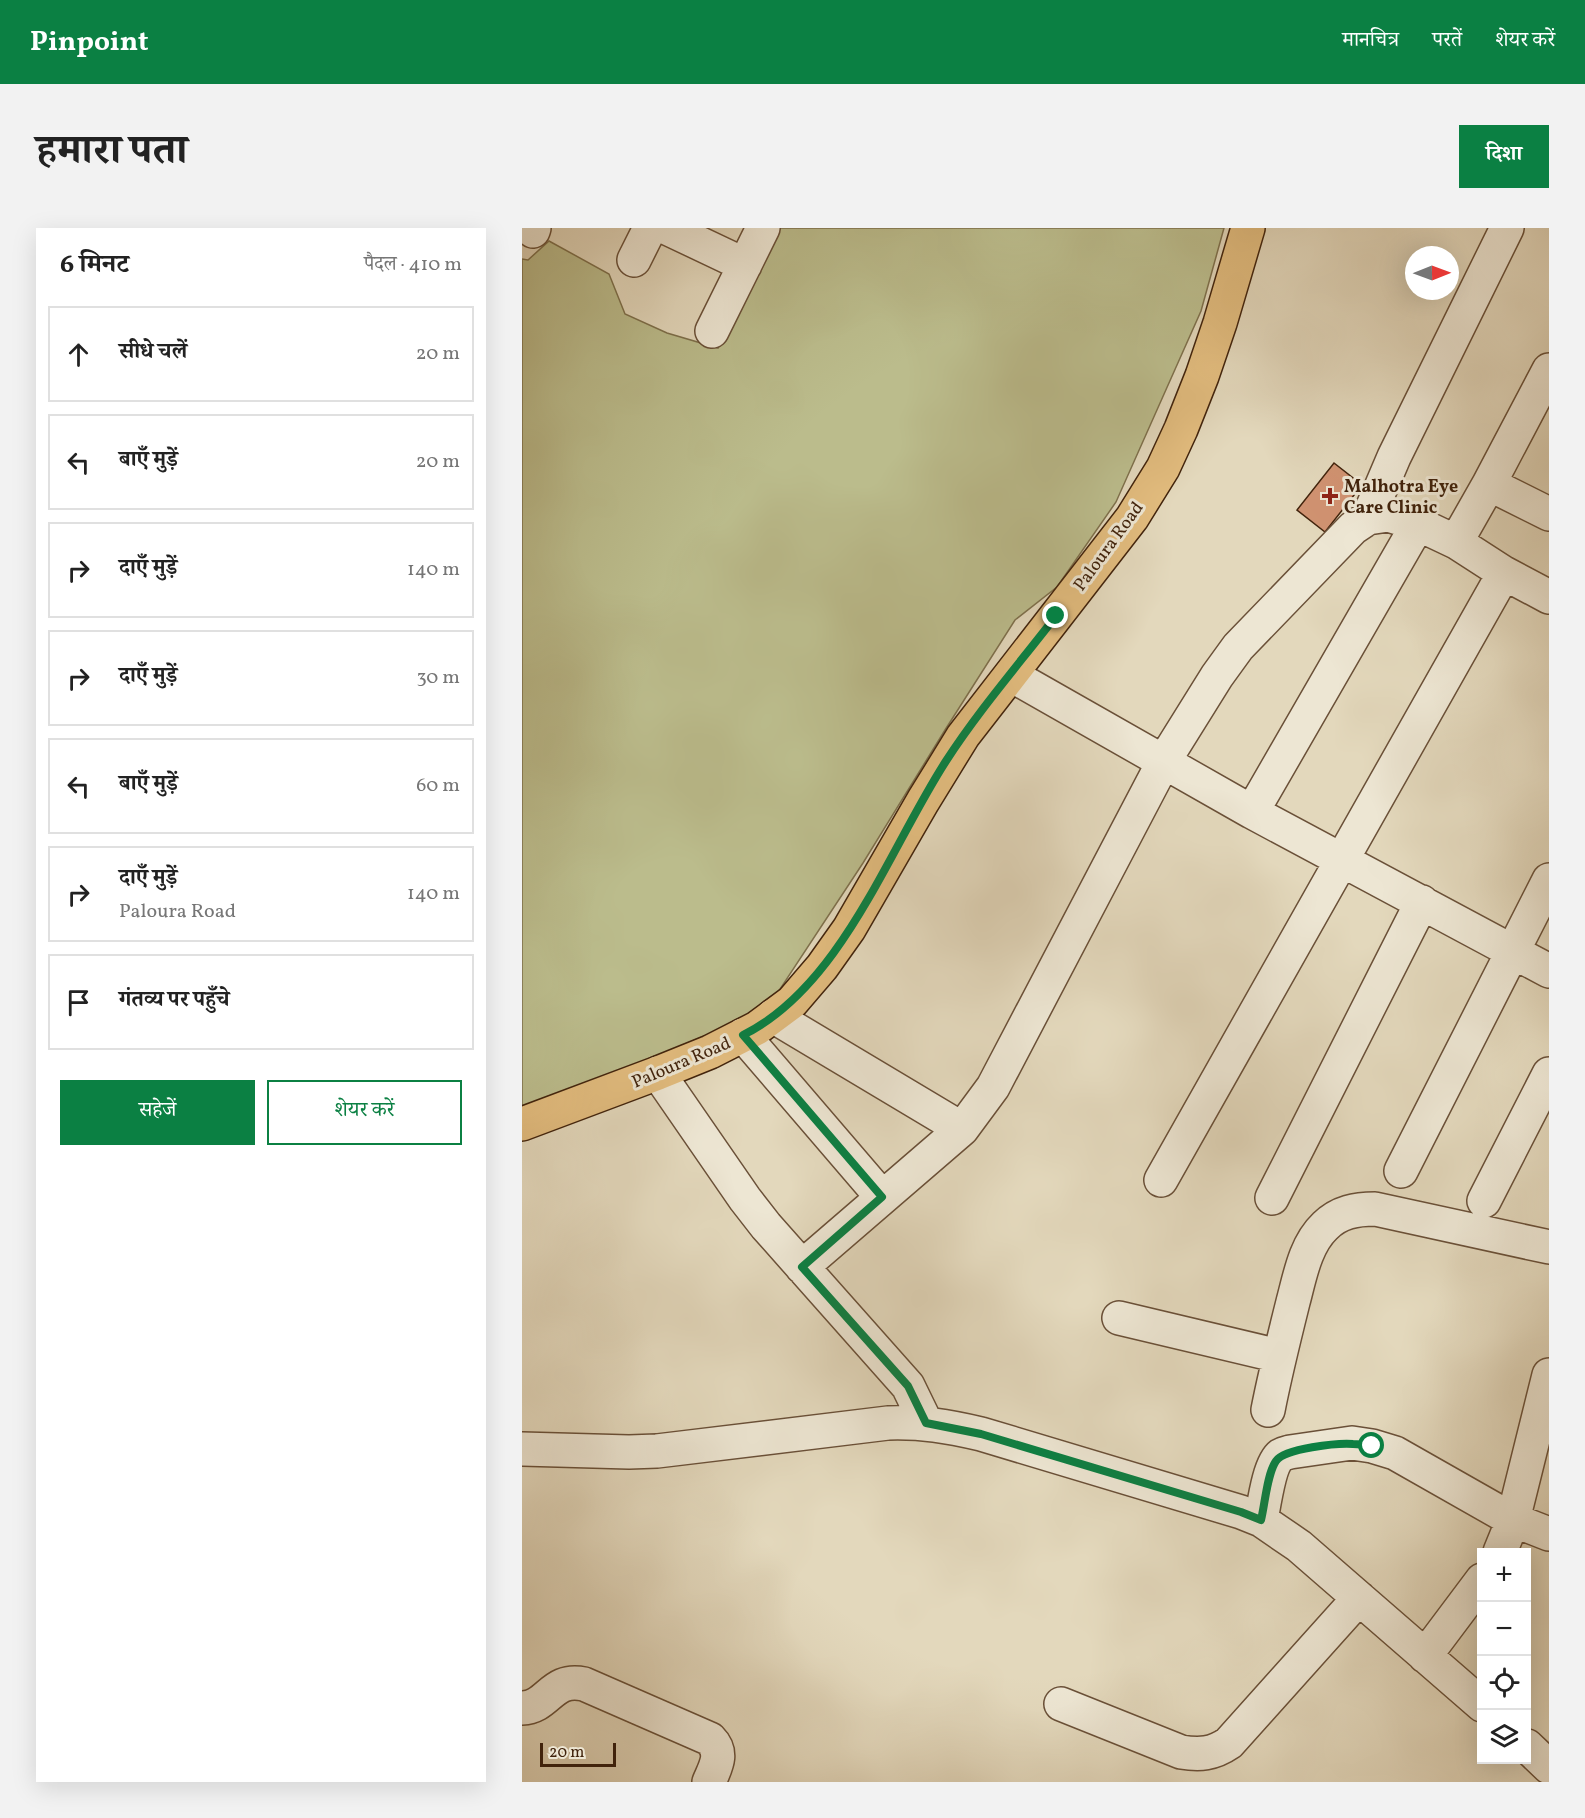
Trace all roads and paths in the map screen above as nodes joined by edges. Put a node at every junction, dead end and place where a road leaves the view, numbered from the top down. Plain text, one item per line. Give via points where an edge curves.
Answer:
1 (650, 228) edge
2 (667, 228) edge
3 (763, 228) edge
4 (1248, 228) edge
5 (1507, 228) edge
6 (634, 261) dead end
7 (745, 265) junction
8 (712, 331) dead end
9 (1549, 370) edge
10 (1489, 484) junction
11 (1549, 514) edge
12 (1368, 518) junction
13 (1418, 524) junction
14 (1456, 542) junction
15 (1504, 573) junction
16 (1549, 597) edge
17 (1011, 675) junction
18 (1164, 761) junction
19 (1252, 812) junction
20 (1342, 858) junction
21 (1549, 880) edge
22 (1422, 902) junction
23 (1512, 951) junction
24 (1549, 971) edge
25 (773, 1016) junction
26 (743, 1035) junction
27 (658, 1073) junction
28 (1549, 1074) edge
29 (522, 1124) edge
30 (962, 1129) junction
31 (1401, 1171) dead end
32 (1161, 1179) dead end
33 (882, 1197) junction
34 (1272, 1198) dead end
35 (1484, 1201) dead end
36 (1549, 1247) edge
37 (802, 1267) junction
38 (1119, 1318) dead end
39 (1279, 1356) junction
40 (1549, 1375) edge
41 (1268, 1410) dead end
42 (926, 1423) junction
43 (522, 1449) edge
44 (1261, 1520) junction
45 (1513, 1520) junction
46 (1549, 1534) edge
47 (1502, 1548) edge
48 (1477, 1587) edge
49 (1359, 1598) junction
50 (1425, 1656) junction
51 (1477, 1701) edge
52 (1061, 1704) dead end
53 (522, 1708) edge
54 (1531, 1750) edge
55 (1549, 1767) edge
56 (709, 1782) edge

1 - 6 street
2 - 7 street
3 - 7 street
4 - 17 main road, Paloura Road via 1202,376 1163,468 1131,518
5 - 12 street
7 - 8 street
9 - 10 street
10 - 11 street
10 - 14 street
12 - 13 street via 1388,515
12 - 18 street via 1353,528 1238,647
13 - 14 street
13 - 19 street
14 - 15 street
15 - 16 street
15 - 20 street
17 - 18 street
17 - 25 main road, Paloura Road via 945,762 849,930 792,1002
18 - 19 street
18 - 30 street via 993,1087
19 - 20 street
20 - 22 street
20 - 32 street
21 - 23 street
22 - 23 street
22 - 34 street
23 - 24 street
23 - 31 street
25 - 26 main road, Paloura Road
25 - 30 street
26 - 27 main road, Paloura Road
26 - 33 street
27 - 29 main road, Paloura Road
27 - 37 street via 745,1199
28 - 35 street
30 - 33 street
33 - 37 street
36 - 39 street via 1376,1209 1357,1209 1338,1216 1313,1241
37 - 42 street via 908,1386
38 - 39 street
39 - 41 street
40 - 45 street
42 - 43 street via 888,1423 657,1451
42 - 44 street via 981,1434
44 - 45 street via 1271,1474 1281,1455 1352,1443 1395,1453
44 - 49 street via 1299,1546
45 - 46 street
45 - 47 street
48 - 50 street
49 - 50 street
49 - 52 street via 1229,1743 1209,1753 1181,1752
50 - 51 street
53 - 56 street via 540,1702 563,1684 584,1684 710,1739 717,1746 718,1755
54 - 55 street

